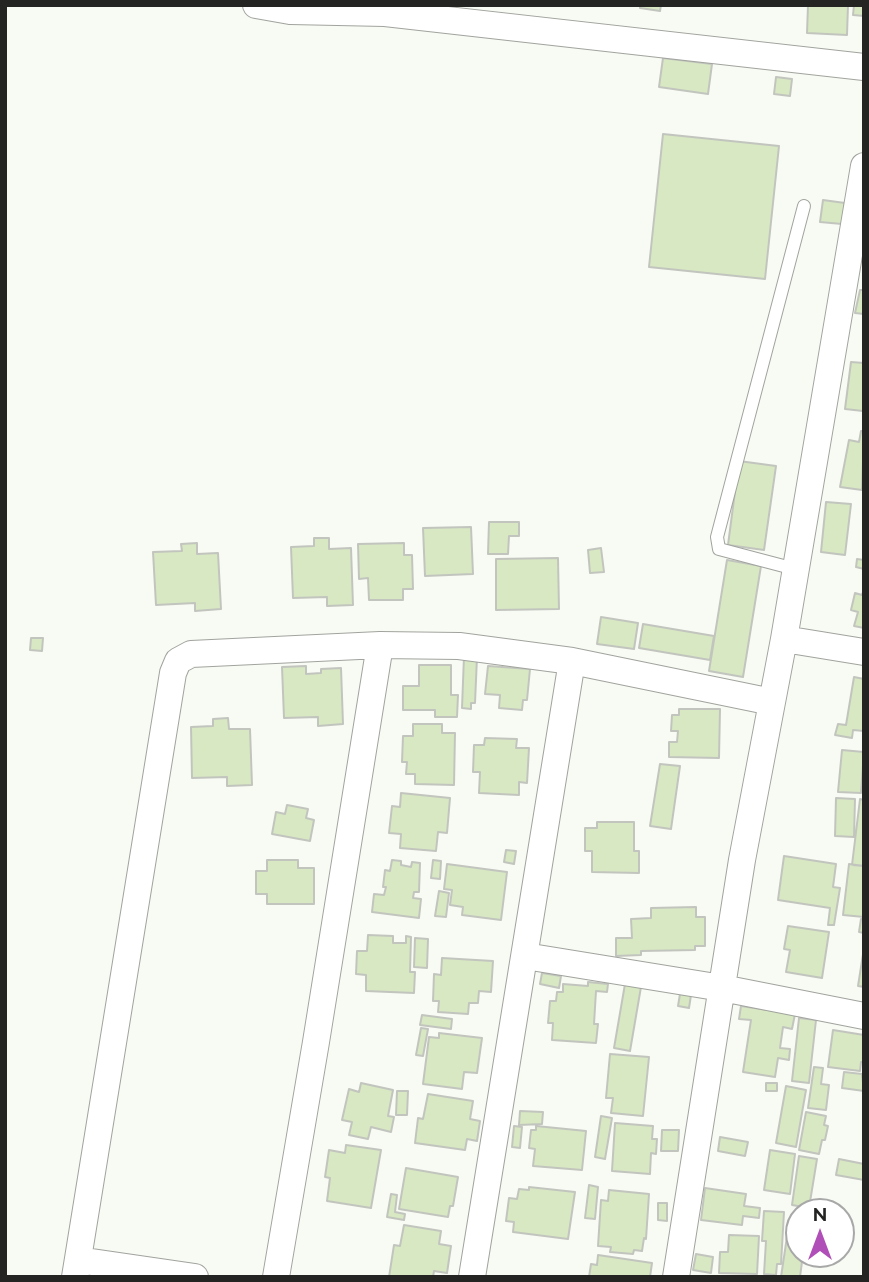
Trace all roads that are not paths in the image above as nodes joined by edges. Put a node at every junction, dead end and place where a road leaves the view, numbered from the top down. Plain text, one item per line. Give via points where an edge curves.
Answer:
1 (256, 5) edge
2 (385, 9) edge
3 (864, 67) edge
4 (864, 166) edge
5 (804, 205) dead end
6 (795, 569) junction
7 (784, 639) junction
8 (380, 645) junction
9 (864, 652) edge
10 (572, 661) junction
11 (772, 702) junction
12 (525, 956) junction
13 (722, 988) junction
14 (864, 1016) edge
15 (76, 1269) edge
16 (195, 1277) edge
17 (276, 1277) edge
18 (472, 1277) edge
19 (676, 1277) edge

1 - 2 street via 290,11
2 - 3 street
4 - 6 street
5 - 6 lane via 716,537 719,549
6 - 7 street
7 - 9 street
7 - 11 street
8 - 10 street via 459,646
8 - 15 street via 191,654 178,661
8 - 17 street
10 - 11 street
10 - 12 street
11 - 13 street
12 - 13 street
12 - 18 street
13 - 14 street
13 - 19 street
15 - 16 street

